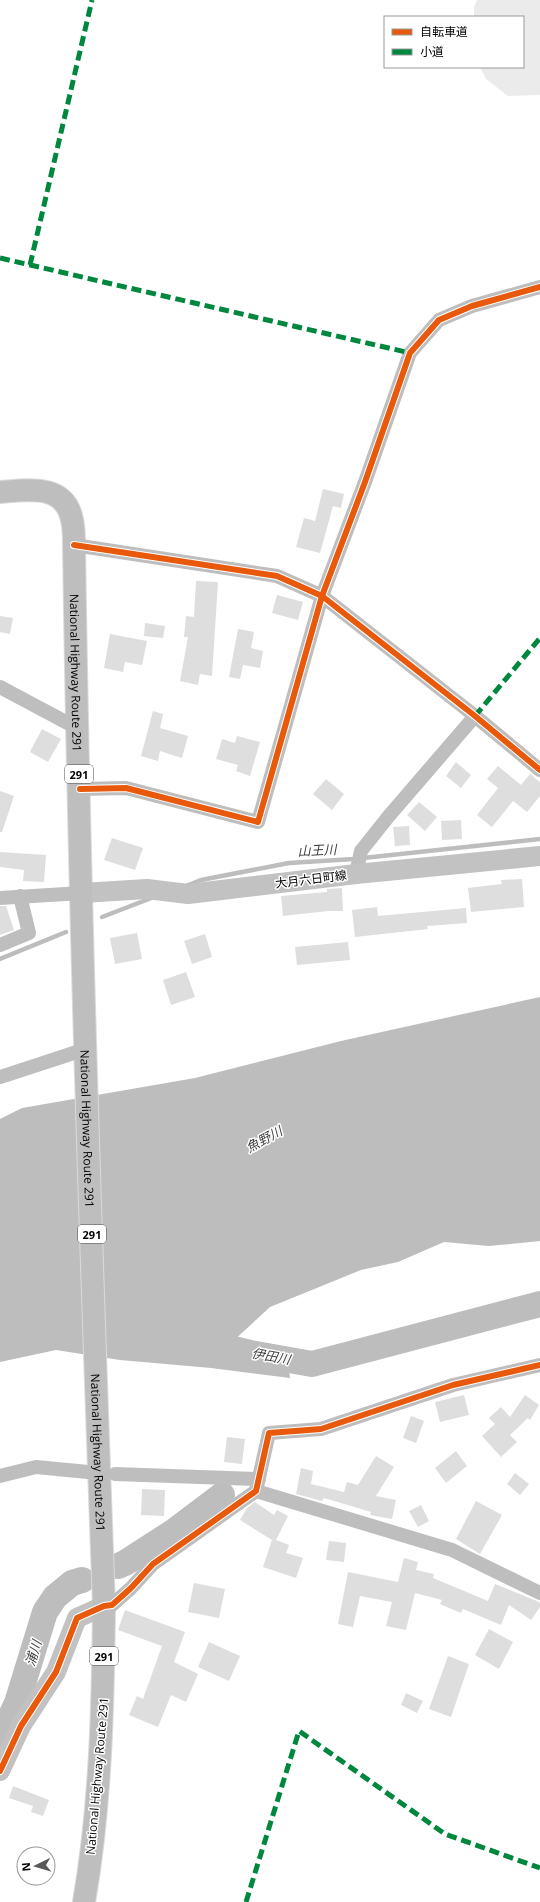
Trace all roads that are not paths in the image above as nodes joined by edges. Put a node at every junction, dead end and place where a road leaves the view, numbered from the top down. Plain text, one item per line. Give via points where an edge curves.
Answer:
1 (540, 287) edge
2 (0, 492) edge
3 (74, 545) junction
4 (322, 596) junction
5 (0, 687) edge
6 (475, 716) junction
7 (77, 728) junction
8 (540, 770) edge
9 (80, 788) junction
10 (540, 856) edge
11 (356, 874) junction
12 (82, 893) junction
13 (20, 896) junction
14 (0, 898) edge
15 (0, 945) edge
16 (86, 1054) junction
17 (0, 1077) edge
18 (540, 1365) edge
19 (88, 1472) dead end
20 (115, 1474) dead end
21 (0, 1476) edge
22 (257, 1485) junction
23 (540, 1593) edge
24 (104, 1606) junction
25 (0, 1772) edge
26 (84, 1902) edge

1 - 4 street via 472,306 439,320 410,353
2 - 3 highway, National Highway Route 291 / 291 via 32,489 52,492 64,501 72,518
3 - 4 street via 277,576
3 - 7 highway, National Highway Route 291 / 291
4 - 6 street
4 - 9 street via 258,822 126,788
5 - 7 street
6 - 8 street
6 - 11 street via 362,851
7 - 9 highway, National Highway Route 291 / 291
9 - 12 highway, National Highway Route 291 / 291
10 - 11 main road, 大月六日町線
11 - 12 main road, 大月六日町線 via 188,894 147,889
12 - 13 street
12 - 16 highway, National Highway Route 291 / 291
13 - 14 street
13 - 15 street via 29,933
16 - 17 street
16 - 24 highway, National Highway Route 291 / 291
18 - 22 street via 453,1385 321,1429 269,1433
19 - 21 street via 36,1467
20 - 22 street
22 - 23 street via 452,1550
22 - 24 street via 153,1564 112,1605
24 - 25 main road via 77,1618 56,1672 21,1726
24 - 26 highway, National Highway Route 291 / 291 via 99,1776

